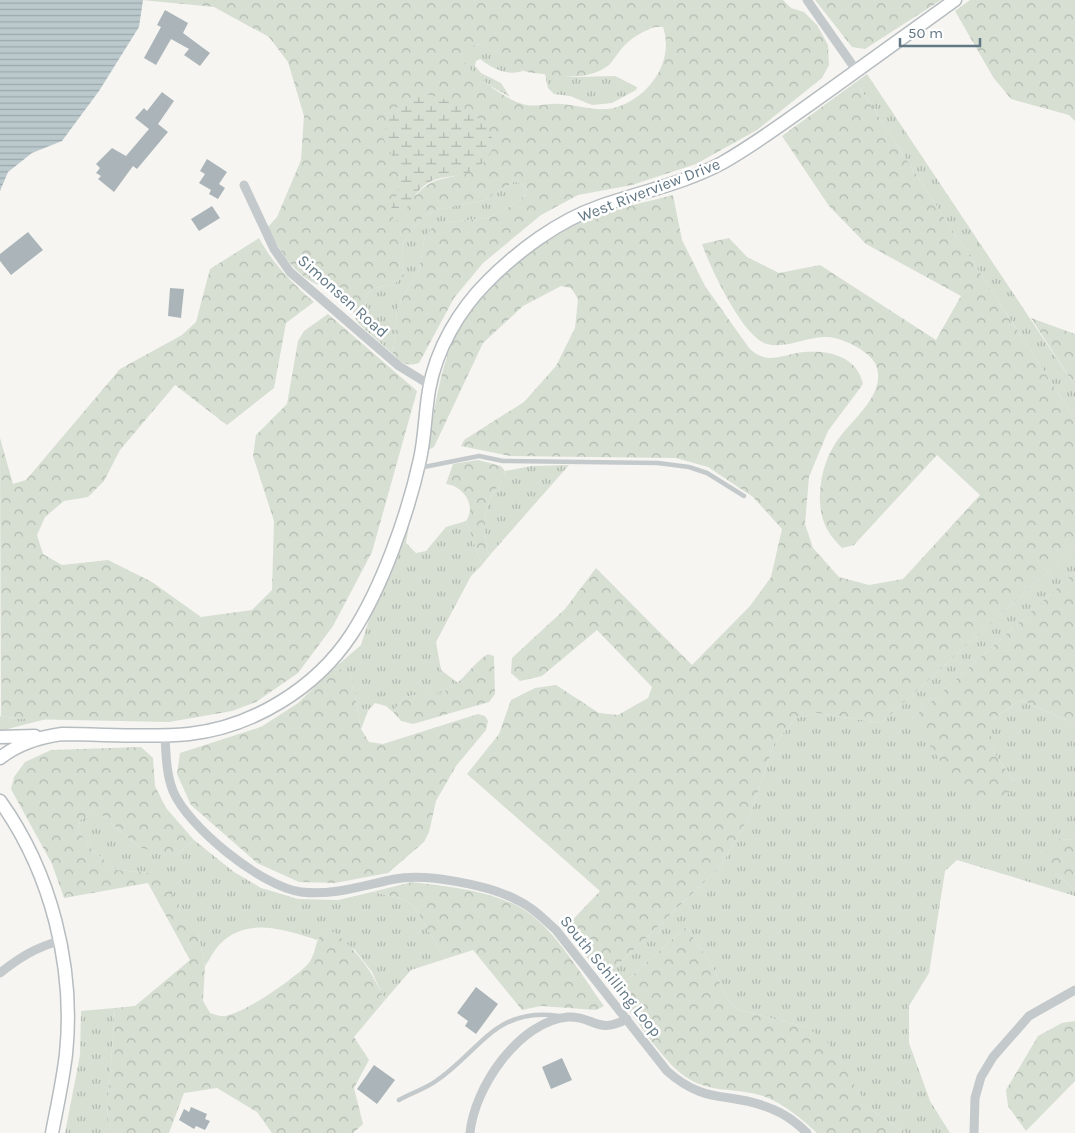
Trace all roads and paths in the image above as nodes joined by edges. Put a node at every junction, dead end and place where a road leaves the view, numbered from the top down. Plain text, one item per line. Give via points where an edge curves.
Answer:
1 (807, 0) edge
2 (956, 0) edge
3 (856, 70) junction
4 (244, 186) dead end
5 (430, 386) junction
6 (417, 469) junction
7 (744, 496) dead end
8 (62, 734) junction
9 (165, 735) junction
10 (0, 738) edge
11 (0, 758) edge
12 (0, 801) edge
13 (60, 941) junction
14 (0, 973) edge
15 (1075, 990) edge
16 (568, 1017) junction
17 (627, 1019) junction
18 (399, 1100) dead end
19 (52, 1133) edge
20 (470, 1133) edge
21 (807, 1133) edge
22 (974, 1133) edge

1 - 3 street
2 - 3 street, West Riverview Drive
3 - 5 street, West Riverview Drive via 760,140 720,164 678,182 594,208 554,229 490,279 465,306 447,338
4 - 5 street, Simonsen Road via 274,249 290,272 399,366
5 - 6 street, West Riverview Drive
6 - 7 lane via 479,456 503,461 658,463 707,473
6 - 9 street, West Riverview Drive via 406,511 378,583 352,634 326,666 299,691 252,717 191,734
8 - 9 street, West Riverview Drive
8 - 10 street
8 - 11 street, West Riverview Drive via 30,740
9 - 17 street, South Schilling Loop via 167,770 173,791 184,811 199,828 253,872 300,892 343,890 416,876 504,894 539,914 556,930
12 - 13 street via 41,874
13 - 14 street via 39,946
13 - 19 street via 65,980 66,1054
15 - 22 street via 1029,1016 994,1056 980,1077
16 - 17 street via 602,1027
16 - 18 lane via 532,1014 520,1017 491,1032 435,1082
16 - 20 street via 546,1024 503,1058 477,1101
17 - 21 street, South Schilling Loop via 679,1082 705,1095 772,1109

